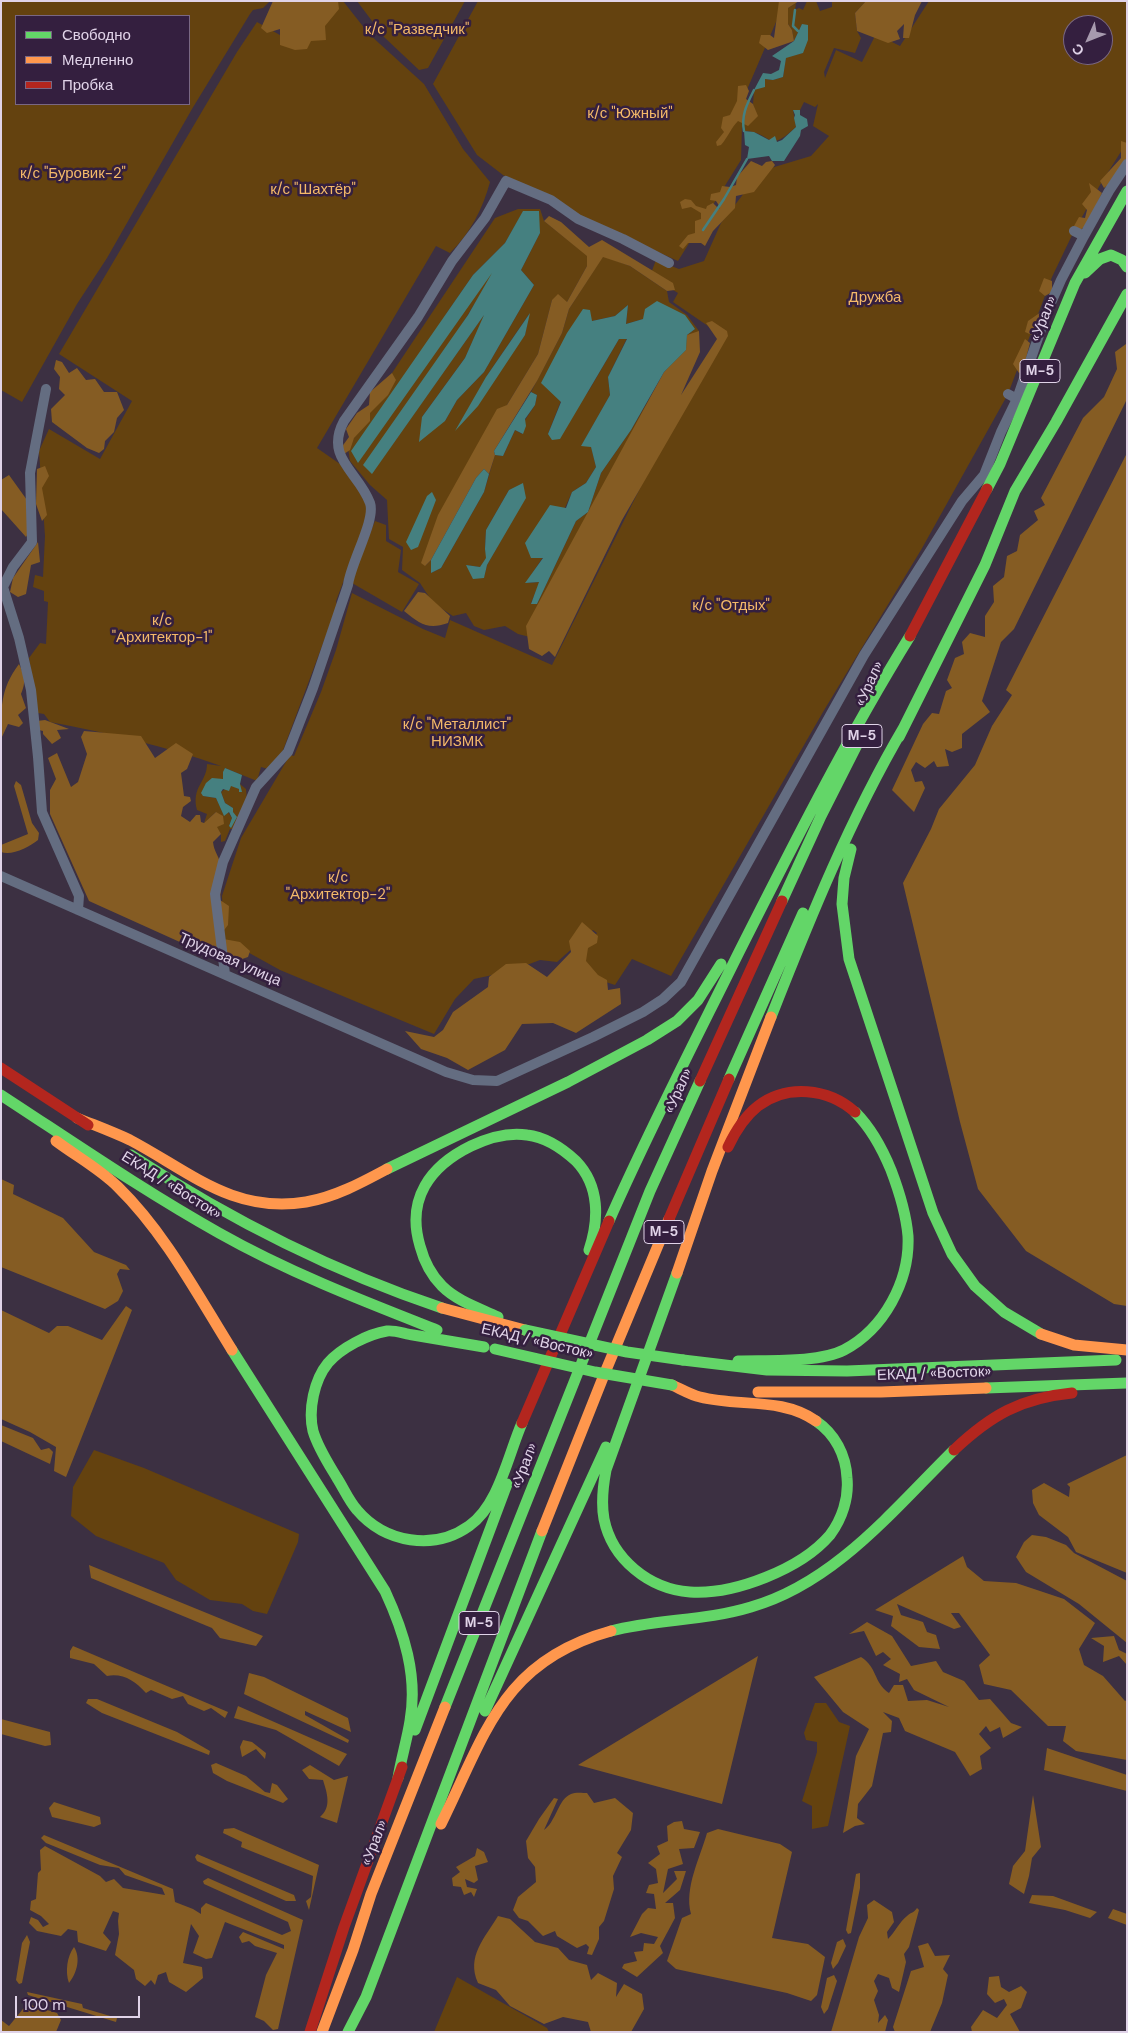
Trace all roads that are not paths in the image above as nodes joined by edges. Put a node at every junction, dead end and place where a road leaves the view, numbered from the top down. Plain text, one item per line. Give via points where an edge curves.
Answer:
1 (1127, 164) edge
2 (1127, 191) edge
3 (1074, 231) dead end
4 (1084, 236) junction
5 (669, 263) dead end
6 (1127, 267) edge
7 (1127, 281) edge
8 (1075, 283) junction
9 (1127, 294) edge
10 (1114, 318) junction
11 (46, 389) dead end
12 (1008, 394) dead end
13 (1017, 399) junction
14 (1015, 491) junction
15 (2, 588) edge
16 (899, 654) junction
17 (904, 727) junction
18 (800, 832) junction
19 (1, 876) edge
20 (78, 910) junction
21 (225, 974) junction
22 (1, 1068) edge
23 (1, 1097) edge
24 (78, 1118) junction
25 (692, 1233) junction
26 (525, 1330) junction
27 (490, 1348) junction
28 (1127, 1350) edge
29 (552, 1353) junction
30 (1127, 1360) edge
31 (699, 1362) junction
32 (640, 1373) junction
33 (1127, 1383) edge
34 (672, 1385) junction
35 (539, 1387) junction
36 (1127, 1390) edge
37 (398, 1778) junction
38 (426, 1855) junction
39 (366, 1997) junction
40 (310, 2032) edge
41 (322, 2032) edge
42 (348, 2032) edge

1 - 4 street, Трудовая улица
2 - 8 main road, «Урал» / М-5
3 - 4 street
4 - 13 street, Трудовая улица via 1047,312
5 - 21 street via 578,219 551,200 506,181 486,218 452,261 418,317 344,421 338,433 337,449 371,504 372,516 349,572 348,585 288,752 256,787 223,862 215,894
6 - 8 main road via 1116,256 1098,258
7 - 10 main road
8 - 16 main road, «Урал» / М-5 via 1000,464
9 - 10 main road, М-5
10 - 14 main road, М-5
11 - 15 street via 30,473 32,542
12 - 13 street
13 - 21 street, Трудовая улица via 984,475 962,501 864,655 681,982 663,999 593,1037 497,1081 473,1080 446,1072
14 - 17 main road via 985,565
14 - 39 main road, М-5 via 843,827 744,1045 577,1441
15 - 20 street via 19,638 31,690 42,812 78,896
16 - 18 main road
16 - 41 main road, «Урал» / М-5 via 650,1191 371,1894
17 - 25 main road via 854,819 807,927 740,1093
17 - 28 main road via 853,839 841,895 842,923 852,967 927,1195 952,1255 987,1299 1008,1316 1072,1344
18 - 24 main road via 764,887 714,976 698,1000 677,1021 618,1057 355,1186 306,1202 257,1202 209,1187 129,1140
18 - 29 main road via 640,1150
19 - 20 street, Трудовая улица
20 - 21 street, Трудовая улица
22 - 24 main road, ЕКАД / «Восток»
23 - 27 main road, ЕКАД / «Восток» via 220,1234 330,1288 421,1325
23 - 37 main road via 21,1118 116,1186 160,1236 385,1591 397,1616 411,1666 410,1720
24 - 26 main road, ЕКАД / «Восток» via 172,1180 318,1259 425,1302
25 - 31 main road via 734,1133 749,1112 762,1101 792,1090 831,1096 852,1108 864,1120 896,1182 908,1228 908,1248 900,1285 882,1317 857,1342 825,1357
25 - 32 main road
26 - 29 main road via 464,1302 442,1286 423,1255 416,1220 422,1190 428,1178 446,1159 482,1141 516,1134 548,1142 575,1160 586,1175 595,1197 594,1237 561,1319
26 - 31 main road, ЕКАД / «Восток», bridge via 627,1352
27 - 34 main road, ЕКАД / «Восток», bridge via 595,1372
27 - 35 main road via 388,1331 352,1343 328,1362 314,1396 313,1430 320,1449 349,1498 377,1528 405,1540 421,1542 444,1538 469,1526 494,1496
29 - 35 main road
30 - 31 main road, ЕКАД / «Восток» via 846,1371 767,1370
32 - 34 main road via 602,1488 607,1532 631,1567 672,1590 709,1592 730,1589 774,1572 824,1540 842,1513 848,1482 842,1452 824,1426 784,1406 700,1396
32 - 38 main road via 463,1760
33 - 34 main road, ЕКАД / «Восток» via 782,1393
35 - 37 main road via 525,1435
36 - 38 main road via 1053,1395 1021,1404 990,1419 848,1552 786,1593 750,1608 620,1629 562,1649 543,1661 521,1680 498,1709
37 - 40 main road
38 - 39 main road
39 - 42 main road, М-5

